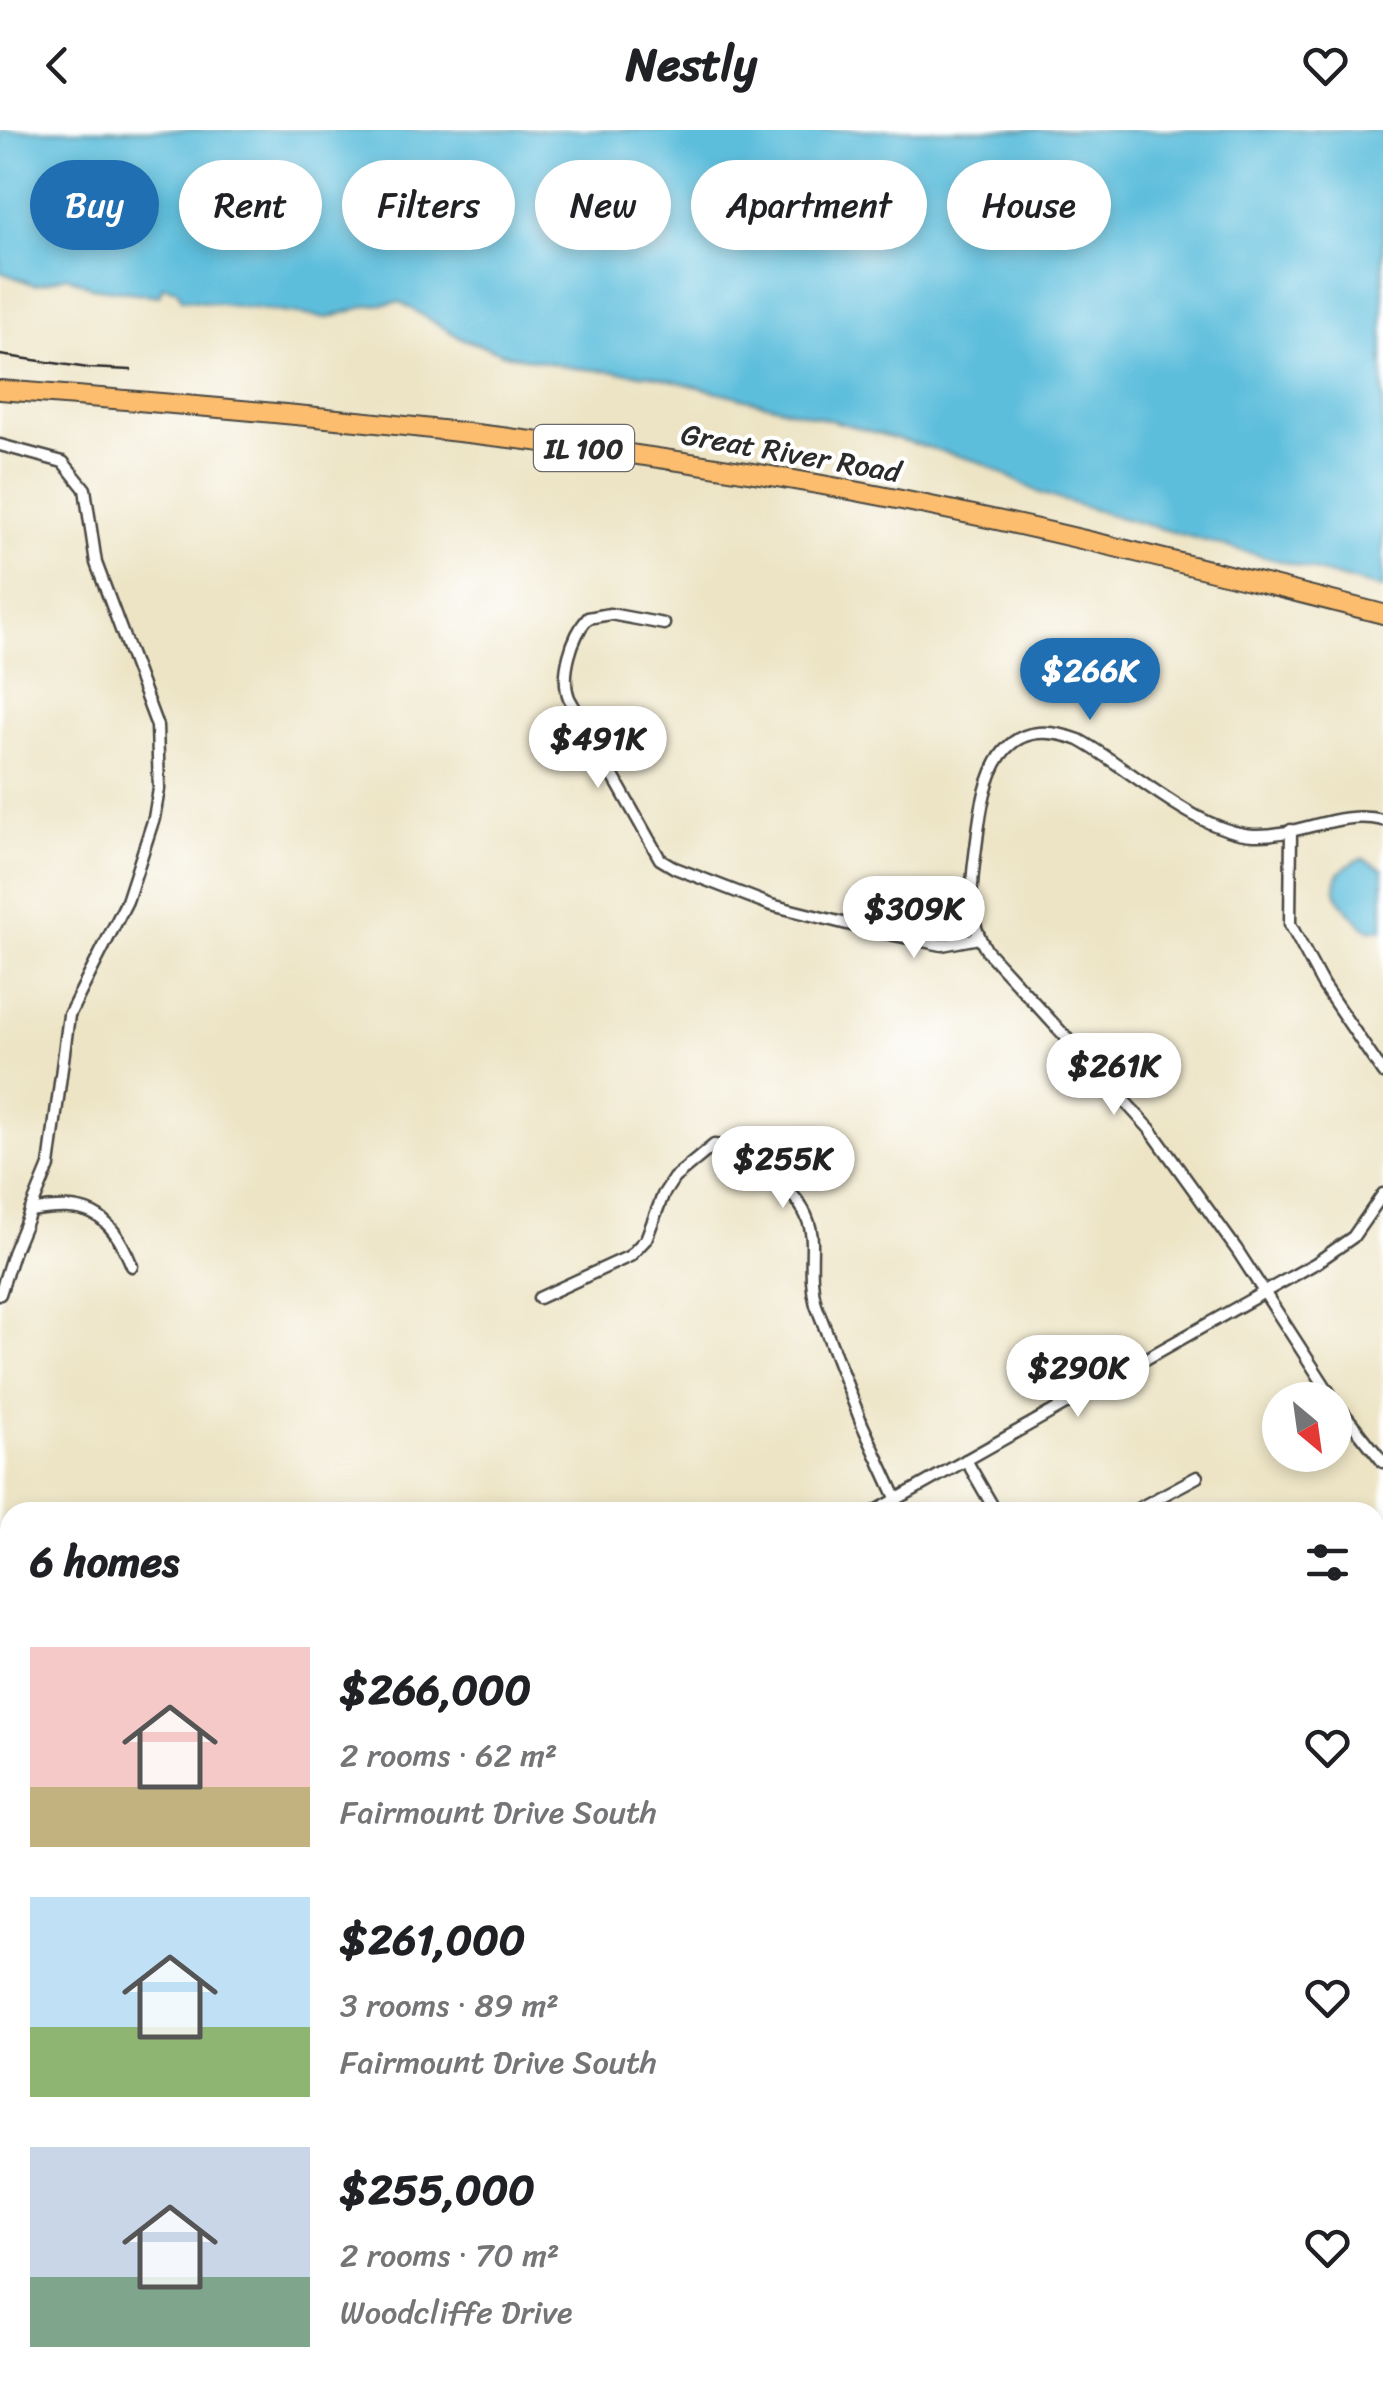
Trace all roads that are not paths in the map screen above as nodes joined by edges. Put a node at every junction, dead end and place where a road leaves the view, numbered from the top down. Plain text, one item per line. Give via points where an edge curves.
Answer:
1 (0, 390) edge
2 (0, 445) edge
3 (1383, 614) edge
4 (664, 624) dead end
5 (1383, 820) edge
6 (1291, 830) junction
7 (979, 938) junction
8 (1383, 1073) edge
9 (1383, 1194) edge
10 (30, 1211) junction
11 (132, 1266) dead end
12 (0, 1294) edge
13 (1263, 1294) junction
14 (539, 1298) dead end
15 (1321, 1382) edge
16 (1352, 1423) edge
17 (966, 1460) junction
18 (1383, 1462) edge
19 (1197, 1476) dead end
20 (898, 1500) junction
21 (894, 1502) edge
22 (990, 1502) edge
23 (1150, 1502) edge

1 - 3 main road, Great River Road / IL 100 via 478,434 815,483 988,516
2 - 10 street via 63,462 85,489 96,563 157,726 160,754 145,852 69,1015 50,1166
4 - 7 street via 610,614 588,618 565,684 654,852 675,868 754,899 848,924 942,946
5 - 6 street via 1347,818
6 - 7 street via 1248,835 1221,828 1079,740 1050,732 1022,736 1003,751 984,787 971,903
6 - 8 street via 1290,924
7 - 13 street via 1150,1130
9 - 13 street via 1353,1237
10 - 11 street via 85,1208 114,1234
10 - 12 street
13 - 15 street
13 - 17 street
14 - 20 street via 630,1256 646,1238 674,1178 714,1145 725,1146 804,1206 816,1305
16 - 18 street
17 - 20 street
17 - 22 street
19 - 23 street
20 - 21 street

